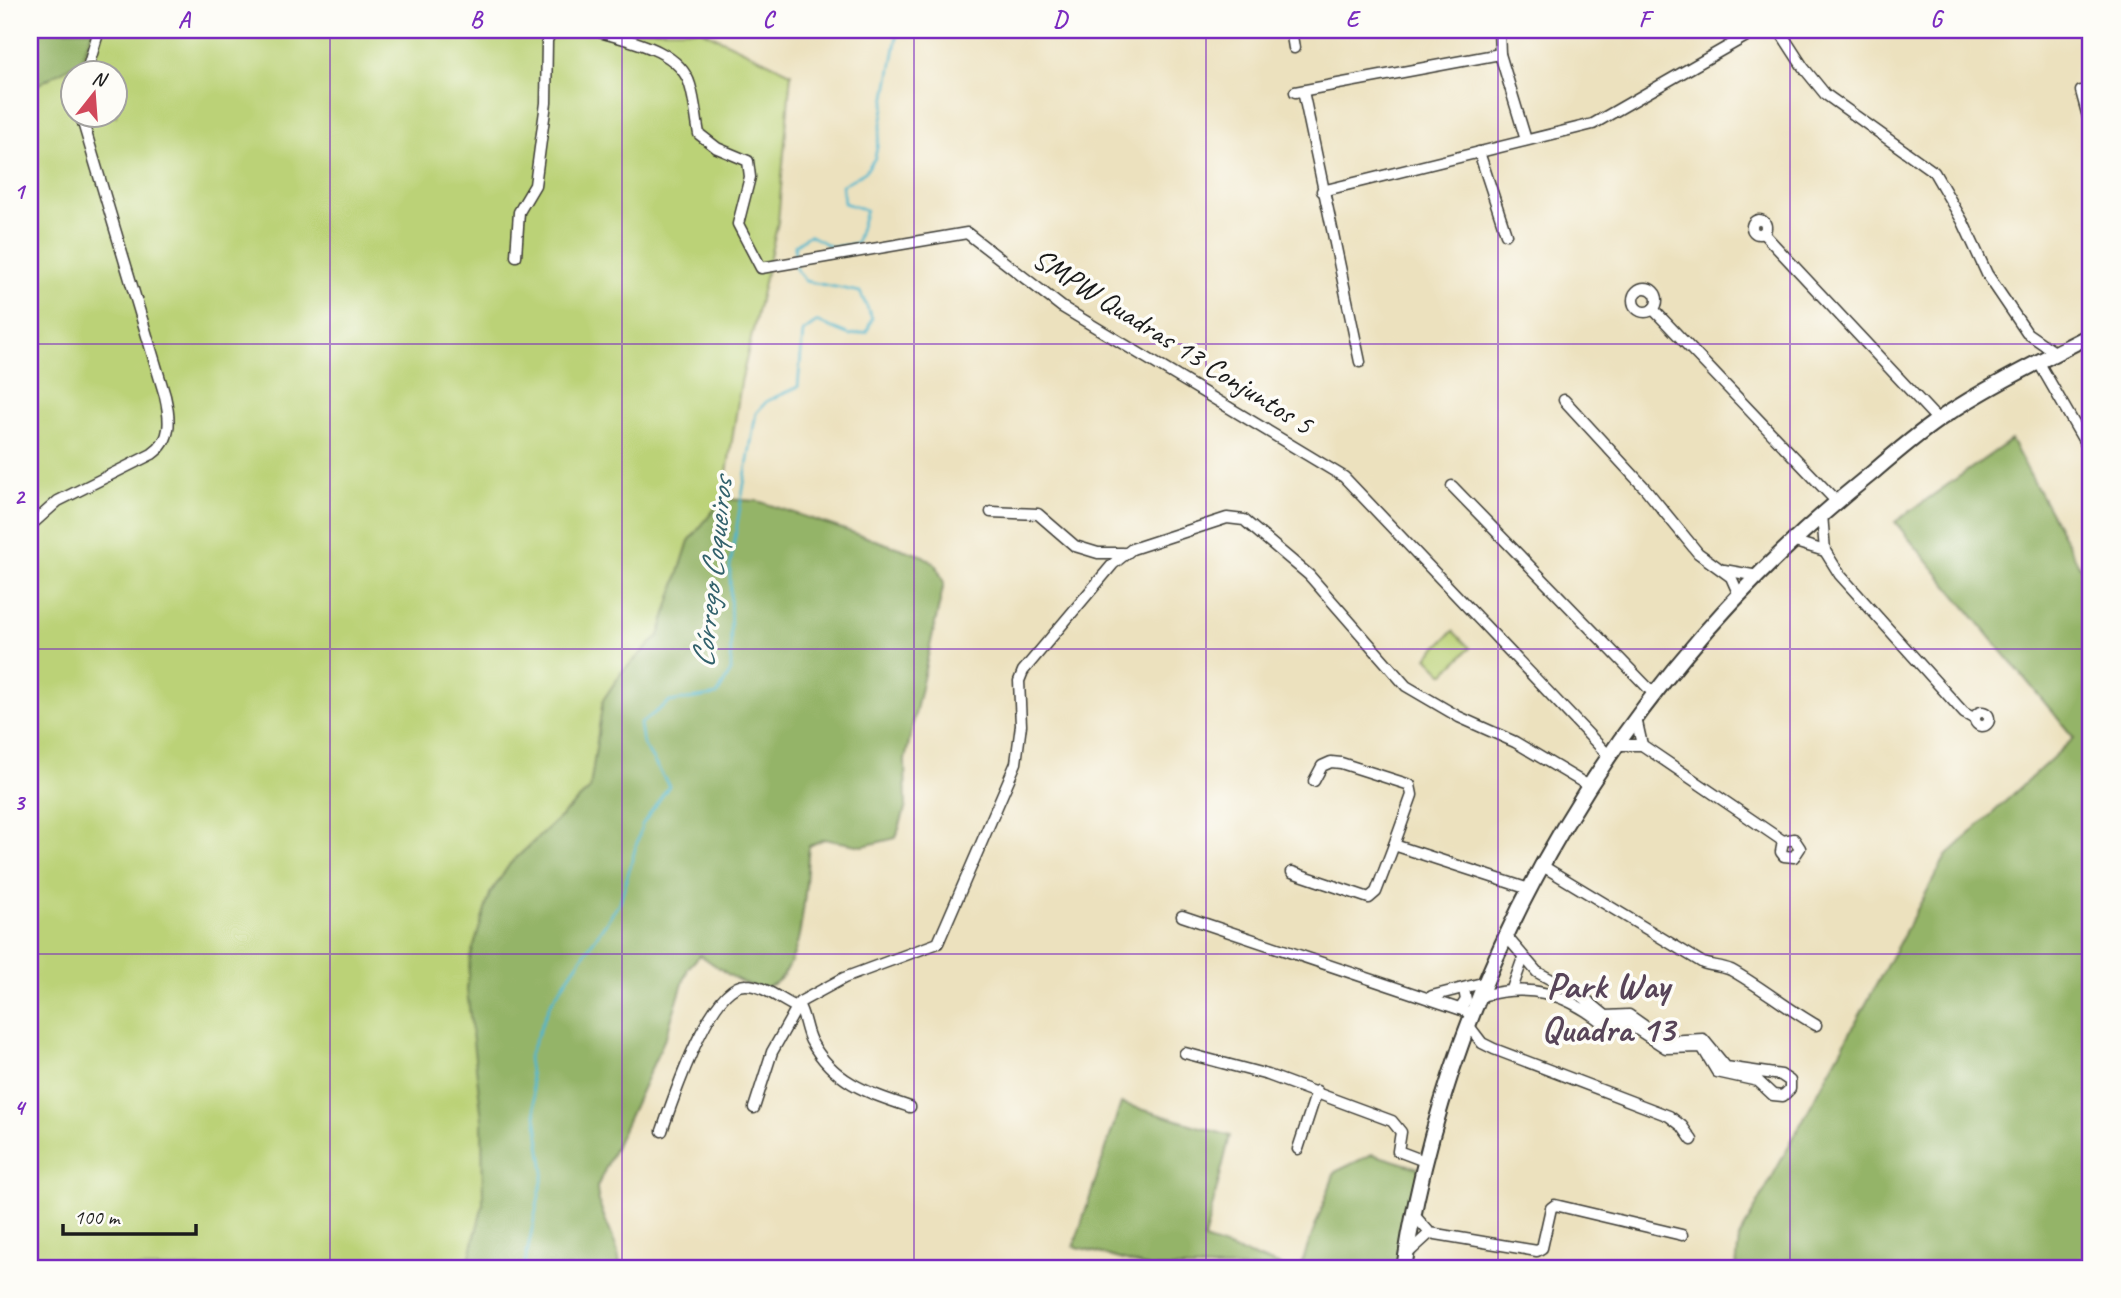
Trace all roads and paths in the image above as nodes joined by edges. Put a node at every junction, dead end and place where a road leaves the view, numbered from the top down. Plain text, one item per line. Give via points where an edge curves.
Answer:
1 (99, 30) edge
2 (552, 30) edge
3 (593, 30) edge
4 (1290, 30) edge
5 (1499, 30) edge
6 (1767, 30) edge
7 (1779, 30) edge
8 (1294, 48) dead end
9 (1500, 54) junction
10 (90, 60) edge
11 (2081, 91) dead end
12 (2091, 128) edge
13 (85, 130) edge
14 (1526, 141) junction
15 (1479, 152) junction
16 (1322, 191) junction
17 (1763, 233) dead end
18 (1506, 234) dead end
19 (516, 256) dead end
20 (1653, 309) dead end
21 (2091, 335) edge
22 (2056, 353) junction
23 (1360, 362) dead end
24 (2039, 363) junction
25 (1564, 400) dead end
26 (1938, 420) junction
27 (2091, 453) edge
28 (1452, 486) dead end
29 (1836, 501) junction
30 (991, 512) dead end
31 (1822, 514) junction
32 (30, 526) edge
33 (1793, 541) junction
34 (1825, 551) junction
35 (1123, 553) junction
36 (1723, 570) junction
37 (1758, 576) junction
38 (1739, 595) junction
39 (1654, 694) junction
40 (1636, 718) junction
41 (1975, 719) dead end
42 (1642, 745) junction
43 (1613, 751) junction
44 (1314, 781) dead end
45 (1589, 786) junction
46 (1783, 841) dead end
47 (1394, 845) junction
48 (1541, 865) junction
49 (1292, 872) dead end
50 (1529, 889) junction
51 (1182, 916) dead end
52 (1506, 936) junction
53 (1523, 958) junction
54 (1483, 989) junction
55 (1512, 989) junction
56 (1460, 991) junction
57 (1428, 996) junction
58 (797, 1005) junction
59 (1465, 1014) junction
60 (1816, 1025) dead end
61 (1482, 1043) junction
62 (1461, 1050) junction
63 (1185, 1054) dead end
64 (1317, 1091) junction
65 (910, 1107) dead end
66 (754, 1108) dead end
67 (662, 1131) dead end
68 (1692, 1140) dead end
69 (1298, 1149) dead end
70 (1427, 1162) junction
71 (1414, 1215) junction
72 (1430, 1233) junction
73 (1682, 1235) dead end
74 (1405, 1262) edge

1 - 10 street
2 - 19 street via 547,40 546,103 535,186 519,212
3 - 43 street, SMPW Quadras 13 Conjuntos 5 via 673,61 690,83 699,134 748,161 750,177 738,224 761,268 967,233 1062,307 1353,485
4 - 8 street
5 - 9 street
6 - 14 street via 1748,35 1593,124
7 - 22 street via 1825,94 1934,172 1987,274 2027,333
9 - 14 street
9 - 16 street via 1299,91
11 - 12 street
13 - 32 street via 165,396 168,435 152,454 58,501
14 - 15 street
15 - 16 street
15 - 18 street
16 - 23 street
17 - 26 street
20 - 29 street
21 - 22 street
22 - 24 street
24 - 26 street
24 - 27 street
25 - 36 street via 1698,553
26 - 29 street
28 - 39 street
29 - 31 street
30 - 35 street via 1038,514 1075,546 1098,553
31 - 33 street
31 - 34 street
33 - 34 street
33 - 37 street
34 - 41 street via 1840,575 1964,713
35 - 45 street via 1227,518 1244,520 1310,575 1406,686
35 - 58 street via 1023,671 1016,763 938,943 844,978
36 - 37 street
36 - 38 street
37 - 38 street
38 - 39 street
39 - 40 street
40 - 42 street
40 - 43 street
42 - 43 street
42 - 46 street
43 - 45 street
44 - 47 street via 1322,766 1336,762 1410,785 1412,795
45 - 48 street
47 - 49 street via 1376,892 1369,898
47 - 50 street
48 - 50 street
48 - 60 street via 1703,963 1728,969 1749,981
50 - 52 street
51 - 57 street
52 - 53 street
52 - 54 street
53 - 55 street
53 - 55 street via 1606,1016 1629,1015 1666,1041 1703,1039 1726,1067 1785,1076 1790,1089 1783,1096 1773,1096 1758,1081 1717,1072 1702,1047 1666,1048 1629,1024 1604,1024 1590,1011 1554,996
54 - 55 street
54 - 56 street
54 - 59 street
56 - 57 street
56 - 59 street
57 - 59 street
58 - 65 street via 813,1044 832,1071 859,1089
58 - 66 street via 772,1052
58 - 67 street via 750,985 739,985 727,995 701,1035
59 - 61 street
59 - 62 street
61 - 62 street
61 - 68 street via 1669,1116
62 - 70 street
63 - 64 street
64 - 69 street
64 - 70 street via 1396,1122 1401,1132 1398,1151
70 - 71 street
71 - 72 street
71 - 74 street
72 - 73 street via 1537,1251 1542,1248 1555,1205
72 - 74 street

